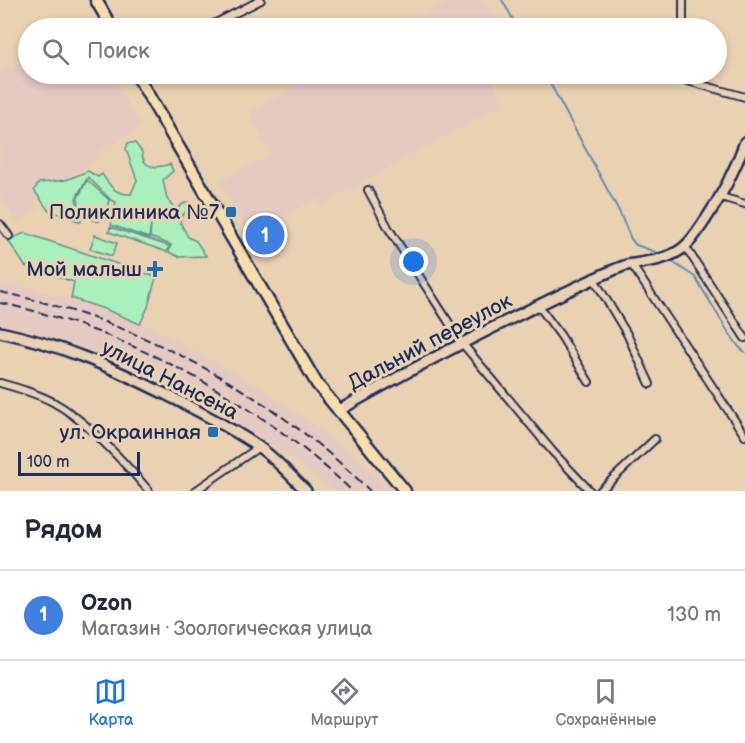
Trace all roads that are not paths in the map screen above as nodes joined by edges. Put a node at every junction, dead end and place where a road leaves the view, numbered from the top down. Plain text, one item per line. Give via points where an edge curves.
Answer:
1 (96, 0) edge
2 (261, 0) edge
3 (683, 0) edge
4 (106, 18) edge
5 (226, 18) edge
6 (683, 18) edge
7 (142, 84) edge
8 (698, 84) edge
9 (745, 97) edge
10 (745, 142) edge
11 (368, 190) dead end
12 (721, 197) junction
13 (745, 204) edge
14 (0, 224) edge
15 (9, 236) dead end
16 (682, 248) junction
17 (632, 265) junction
18 (594, 279) junction
19 (538, 305) junction
20 (0, 333) edge
21 (745, 338) edge
22 (462, 343) junction
23 (589, 382) dead end
24 (0, 383) edge
25 (650, 384) dead end
26 (338, 411) junction
27 (745, 435) edge
28 (655, 439) dead end
29 (259, 447) junction
30 (148, 491) edge
31 (195, 491) edge
32 (306, 491) edge
33 (405, 491) edge
34 (590, 491) edge
35 (600, 491) edge

1 - 4 main road
2 - 5 street
3 - 6 street
7 - 26 main road via 316,384
8 - 9 street
10 - 12 main road
11 - 22 street
12 - 13 street
12 - 16 main road
14 - 15 street
16 - 17 main road, Дальний переулок
16 - 21 street
17 - 18 main road, Дальний переулок
17 - 27 street
18 - 19 main road, Дальний переулок
18 - 25 street via 627,334
19 - 22 main road, Дальний переулок
19 - 23 street, Дальний переулок
20 - 29 main road, улица Нансена via 59,347 109,366 207,415
22 - 26 main road, Дальний переулок
22 - 34 street
24 - 30 street via 54,403 75,418
26 - 33 main road
28 - 35 street
29 - 31 street
29 - 32 main road, улица Нансена

